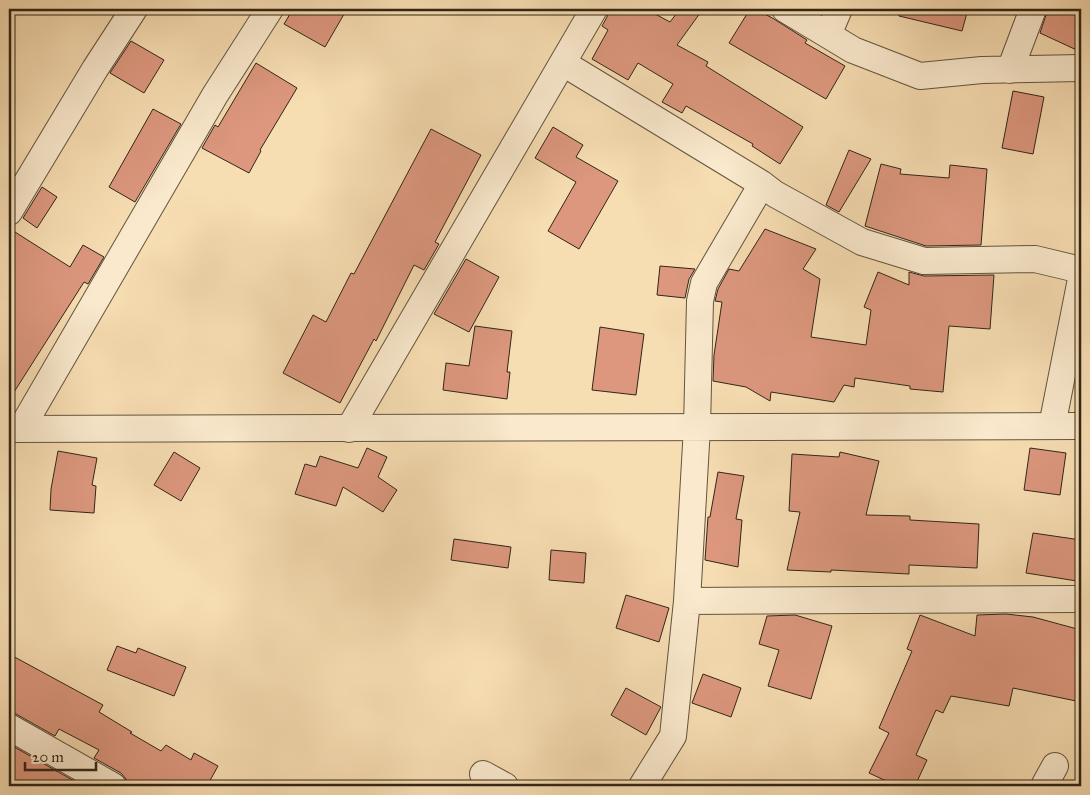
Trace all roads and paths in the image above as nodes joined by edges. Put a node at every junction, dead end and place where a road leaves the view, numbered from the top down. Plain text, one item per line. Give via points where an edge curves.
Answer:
1 (134, 9) edge
2 (270, 9) edge
3 (594, 9) edge
4 (785, 9) edge
5 (839, 9) edge
6 (1033, 9) edge
7 (828, 35) junction
8 (563, 63) junction
9 (1081, 68) edge
10 (1010, 70) junction
11 (762, 184) junction
12 (9, 212) edge
13 (1081, 270) edge
14 (1081, 279) edge
15 (1052, 426) junction
16 (1081, 426) edge
17 (697, 427) junction
18 (15, 429) edge
19 (349, 429) junction
20 (1081, 599) edge
21 (687, 601) junction
22 (9, 727) edge
23 (113, 786) edge
24 (642, 786) edge

1 - 12 street
2 - 18 street
3 - 8 street
4 - 7 street
5 - 7 street
6 - 10 street
7 - 10 street via 853,50 920,76
8 - 11 street
8 - 19 street
9 - 10 street
11 - 13 street via 862,242 924,261 1035,259
11 - 17 street via 704,283 700,301
14 - 15 street
15 - 16 street
15 - 17 street
17 - 19 street
17 - 21 street
18 - 19 street
20 - 21 street
21 - 24 street via 674,736
22 - 23 street

